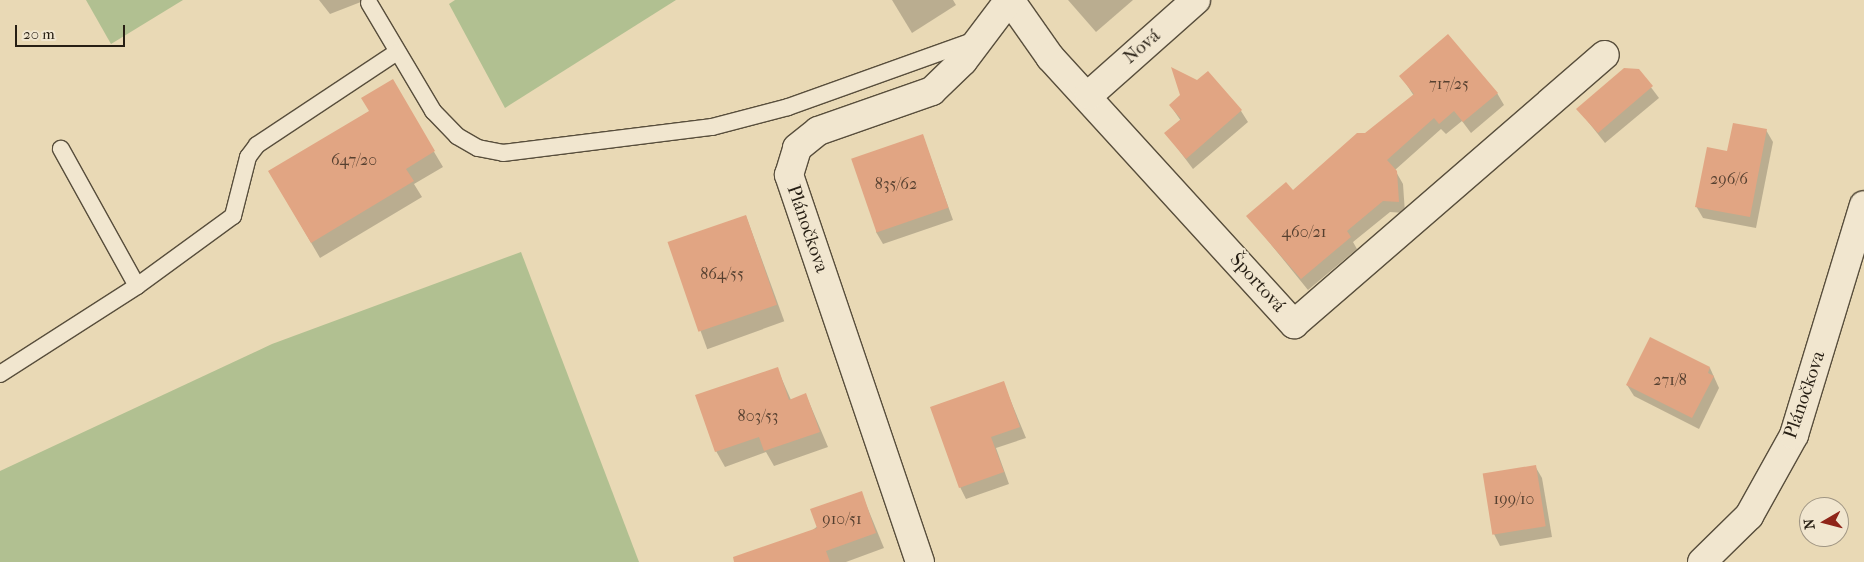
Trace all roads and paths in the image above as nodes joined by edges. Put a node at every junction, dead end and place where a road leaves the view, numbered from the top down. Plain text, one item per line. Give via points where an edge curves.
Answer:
1 (1009, 0) edge
2 (1196, 0) edge
3 (368, 4) dead end
4 (979, 39) junction
5 (397, 52) junction
6 (1605, 55) dead end
7 (1089, 95) junction
8 (61, 150) dead end
9 (1864, 206) edge
10 (137, 286) junction
11 (0, 374) edge
12 (920, 562) edge
13 (1702, 562) edge

1 - 4 street, Plánočkova
1 - 7 street, Športová via 1050,57
2 - 7 street, Nová
3 - 5 lane
4 - 5 lane via 788,107 712,127 503,153 478,148 457,136 433,111
4 - 12 street, Plánočkova via 932,91 818,131 797,148 789,175
5 - 10 lane via 257,145 248,158 233,216
6 - 7 street, Športová via 1294,324
8 - 10 lane
9 - 13 street, Plánočkova via 1794,435 1749,516
10 - 11 lane

